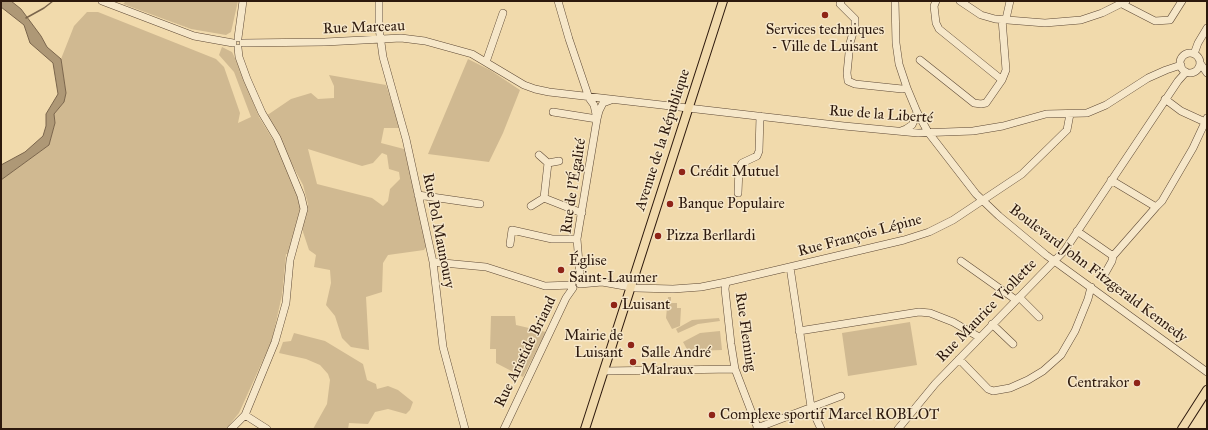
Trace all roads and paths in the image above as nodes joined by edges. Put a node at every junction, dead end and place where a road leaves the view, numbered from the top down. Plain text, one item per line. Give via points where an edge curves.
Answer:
1 (102, 1) edge
2 (243, 1) edge
3 (379, 1) edge
4 (558, 1) edge
5 (723, 1) edge
6 (841, 1) edge
7 (895, 1) edge
8 (936, 1) edge
9 (960, 1) edge
10 (1010, 1) edge
11 (1182, 1) edge
12 (1124, 3) edge
13 (503, 13) dead end
14 (1004, 19) junction
15 (1207, 28) edge
16 (380, 39) junction
17 (238, 43) junction
18 (1194, 54) junction
19 (920, 60) dead end
20 (486, 62) junction
21 (1200, 63) junction
22 (1181, 65) junction
23 (1186, 72) junction
24 (1196, 72) junction
25 (1207, 73) edge
26 (1002, 80) junction
27 (907, 88) junction
28 (589, 98) junction
29 (1166, 99) junction
30 (611, 100) junction
31 (689, 107) junction
32 (553, 112) dead end
33 (916, 112) junction
34 (1070, 114) junction
35 (760, 116) junction
36 (597, 118) junction
37 (1206, 120) edge
38 (899, 131) junction
39 (928, 132) junction
40 (539, 155) dead end
41 (559, 161) dead end
42 (548, 164) junction
43 (1111, 180) junction
44 (738, 193) dead end
45 (418, 194) junction
46 (544, 198) junction
47 (983, 201) junction
48 (480, 204) dead end
49 (531, 206) dead end
50 (1156, 207) junction
51 (582, 213) junction
52 (1077, 231) junction
53 (577, 239) junction
54 (510, 244) dead end
55 (1112, 256) junction
56 (1054, 260) junction
57 (961, 261) dead end
58 (433, 262) junction
59 (790, 267) junction
60 (1103, 277) dead end
61 (726, 282) junction
62 (576, 284) junction
63 (1091, 287) junction
64 (631, 288) junction
65 (1017, 299) junction
66 (1039, 317) dead end
67 (992, 324) junction
68 (799, 331) junction
69 (979, 337) junction
70 (1013, 344) dead end
71 (959, 359) junction
72 (735, 369) junction
73 (604, 371) junction
74 (1207, 372) edge
75 (1207, 390) edge
76 (841, 396) dead end
77 (811, 408) junction
78 (245, 415) junction
79 (231, 429) edge
80 (267, 429) edge
81 (465, 429) edge
82 (504, 429) edge
83 (585, 429) edge
84 (758, 429) edge
85 (820, 429) edge
86 (898, 429) edge
87 (1182, 429) edge

1 - 17 street, Rue Marceau via 188,34
2 - 17 street
3 - 16 street, Rue Pol Maunoury
4 - 28 street, Rue de l'Égalité
5 - 31 main road, Avenue de la République
6 - 27 street via 840,4 855,19 850,43 848,80 855,84
7 - 27 street, Boulevard John Fitzgerald Kennedy via 896,43 899,64
8 - 26 street via 934,6 939,29
9 - 14 street via 981,15
10 - 14 street
11 - 12 street via 1170,20 1155,21
12 - 14 street via 1081,20 1062,23 1045,24
13 - 20 street
14 - 26 street via 1006,70
15 - 18 street
16 - 17 street, Rue Marceau
16 - 20 street, Rue Marceau via 425,41 472,54
16 - 45 street, Rue Pol Maunoury
17 - 78 street via 239,57 247,79 262,113 277,138 304,208 290,260 286,303 275,342
18 - 21 street
18 - 22 street via 1183,57
19 - 26 street via 974,103 986,103
20 - 28 street, Rue Marceau via 535,89
21 - 24 street
21 - 25 street
22 - 23 street
22 - 34 street via 1148,78 1095,110
23 - 24 street
23 - 29 street, Rue Maurice Viollette
24 - 25 street
27 - 33 street, Boulevard John Fitzgerald Kennedy
28 - 30 street, Rue Marceau
28 - 36 street, Rue de l'Égalité via 594,105
29 - 37 street via 1181,111
29 - 43 street, Rue Maurice Viollette
30 - 31 street, Rue Marceau
30 - 36 street, Rue de l'Égalité via 604,103
31 - 35 street, Rue de la Liberté
31 - 64 main road, Avenue de la République
32 - 36 street
33 - 38 street via 912,124
33 - 39 street, Boulevard John Fitzgerald Kennedy
34 - 39 street, Rue de la Liberté via 1046,114 973,131
34 - 47 street, Rue François Lépine via 1067,130 1022,174
35 - 38 street, Rue de la Liberté
35 - 44 street via 759,151 738,168
36 - 51 street, Rue de l'Égalité
37 - 50 street via 1193,148
38 - 39 street, Rue de la Liberté
39 - 47 street, Boulevard John Fitzgerald Kennedy
40 - 42 street
41 - 42 street
42 - 46 street
43 - 50 street
43 - 52 street, Rue Maurice Viollette
45 - 48 street
45 - 58 street, Rue Pol Maunoury
46 - 49 street
46 - 51 street
47 - 56 street, Boulevard John Fitzgerald Kennedy
47 - 59 street, Rue François Lépine via 928,232
50 - 55 street
51 - 53 street, Rue de l'Égalité
52 - 55 street
52 - 56 street, Rue Maurice Viollette via 1065,250
53 - 54 street via 552,240 512,230
53 - 62 street, Rue de l'Égalité via 580,275
55 - 60 street
56 - 63 street, Boulevard John Fitzgerald Kennedy
56 - 65 street, Rue Maurice Viollette
57 - 65 street
58 - 62 street, Rue François Lépine via 486,267 545,286
58 - 81 street, Rue Pol Maunoury via 443,346
59 - 61 street, Rue François Lépine
59 - 68 street
61 - 64 street, Rue François Lépine via 673,289
61 - 72 street, Rue Fleming
62 - 64 street, Rue François Lépine via 602,282
62 - 82 street, Rue Aristide Briand via 566,298
63 - 71 street via 1075,331 1061,355 1028,380 1010,388 993,391
63 - 74 street, Boulevard John Fitzgerald Kennedy
64 - 73 main road, Avenue de la République
65 - 66 street
65 - 67 street, Rue Maurice Viollette
67 - 69 street, Rue Maurice Viollette
67 - 70 street
68 - 69 street via 919,312 930,313 953,322
68 - 77 street
69 - 71 street, Rue Maurice Viollette
71 - 86 street, Rue Maurice Viollette via 934,384
72 - 73 street
72 - 84 street, Rue Fleming
73 - 83 main road, Avenue de la République
75 - 87 main road
76 - 77 street
77 - 84 street
77 - 85 street
78 - 79 street
78 - 80 street

